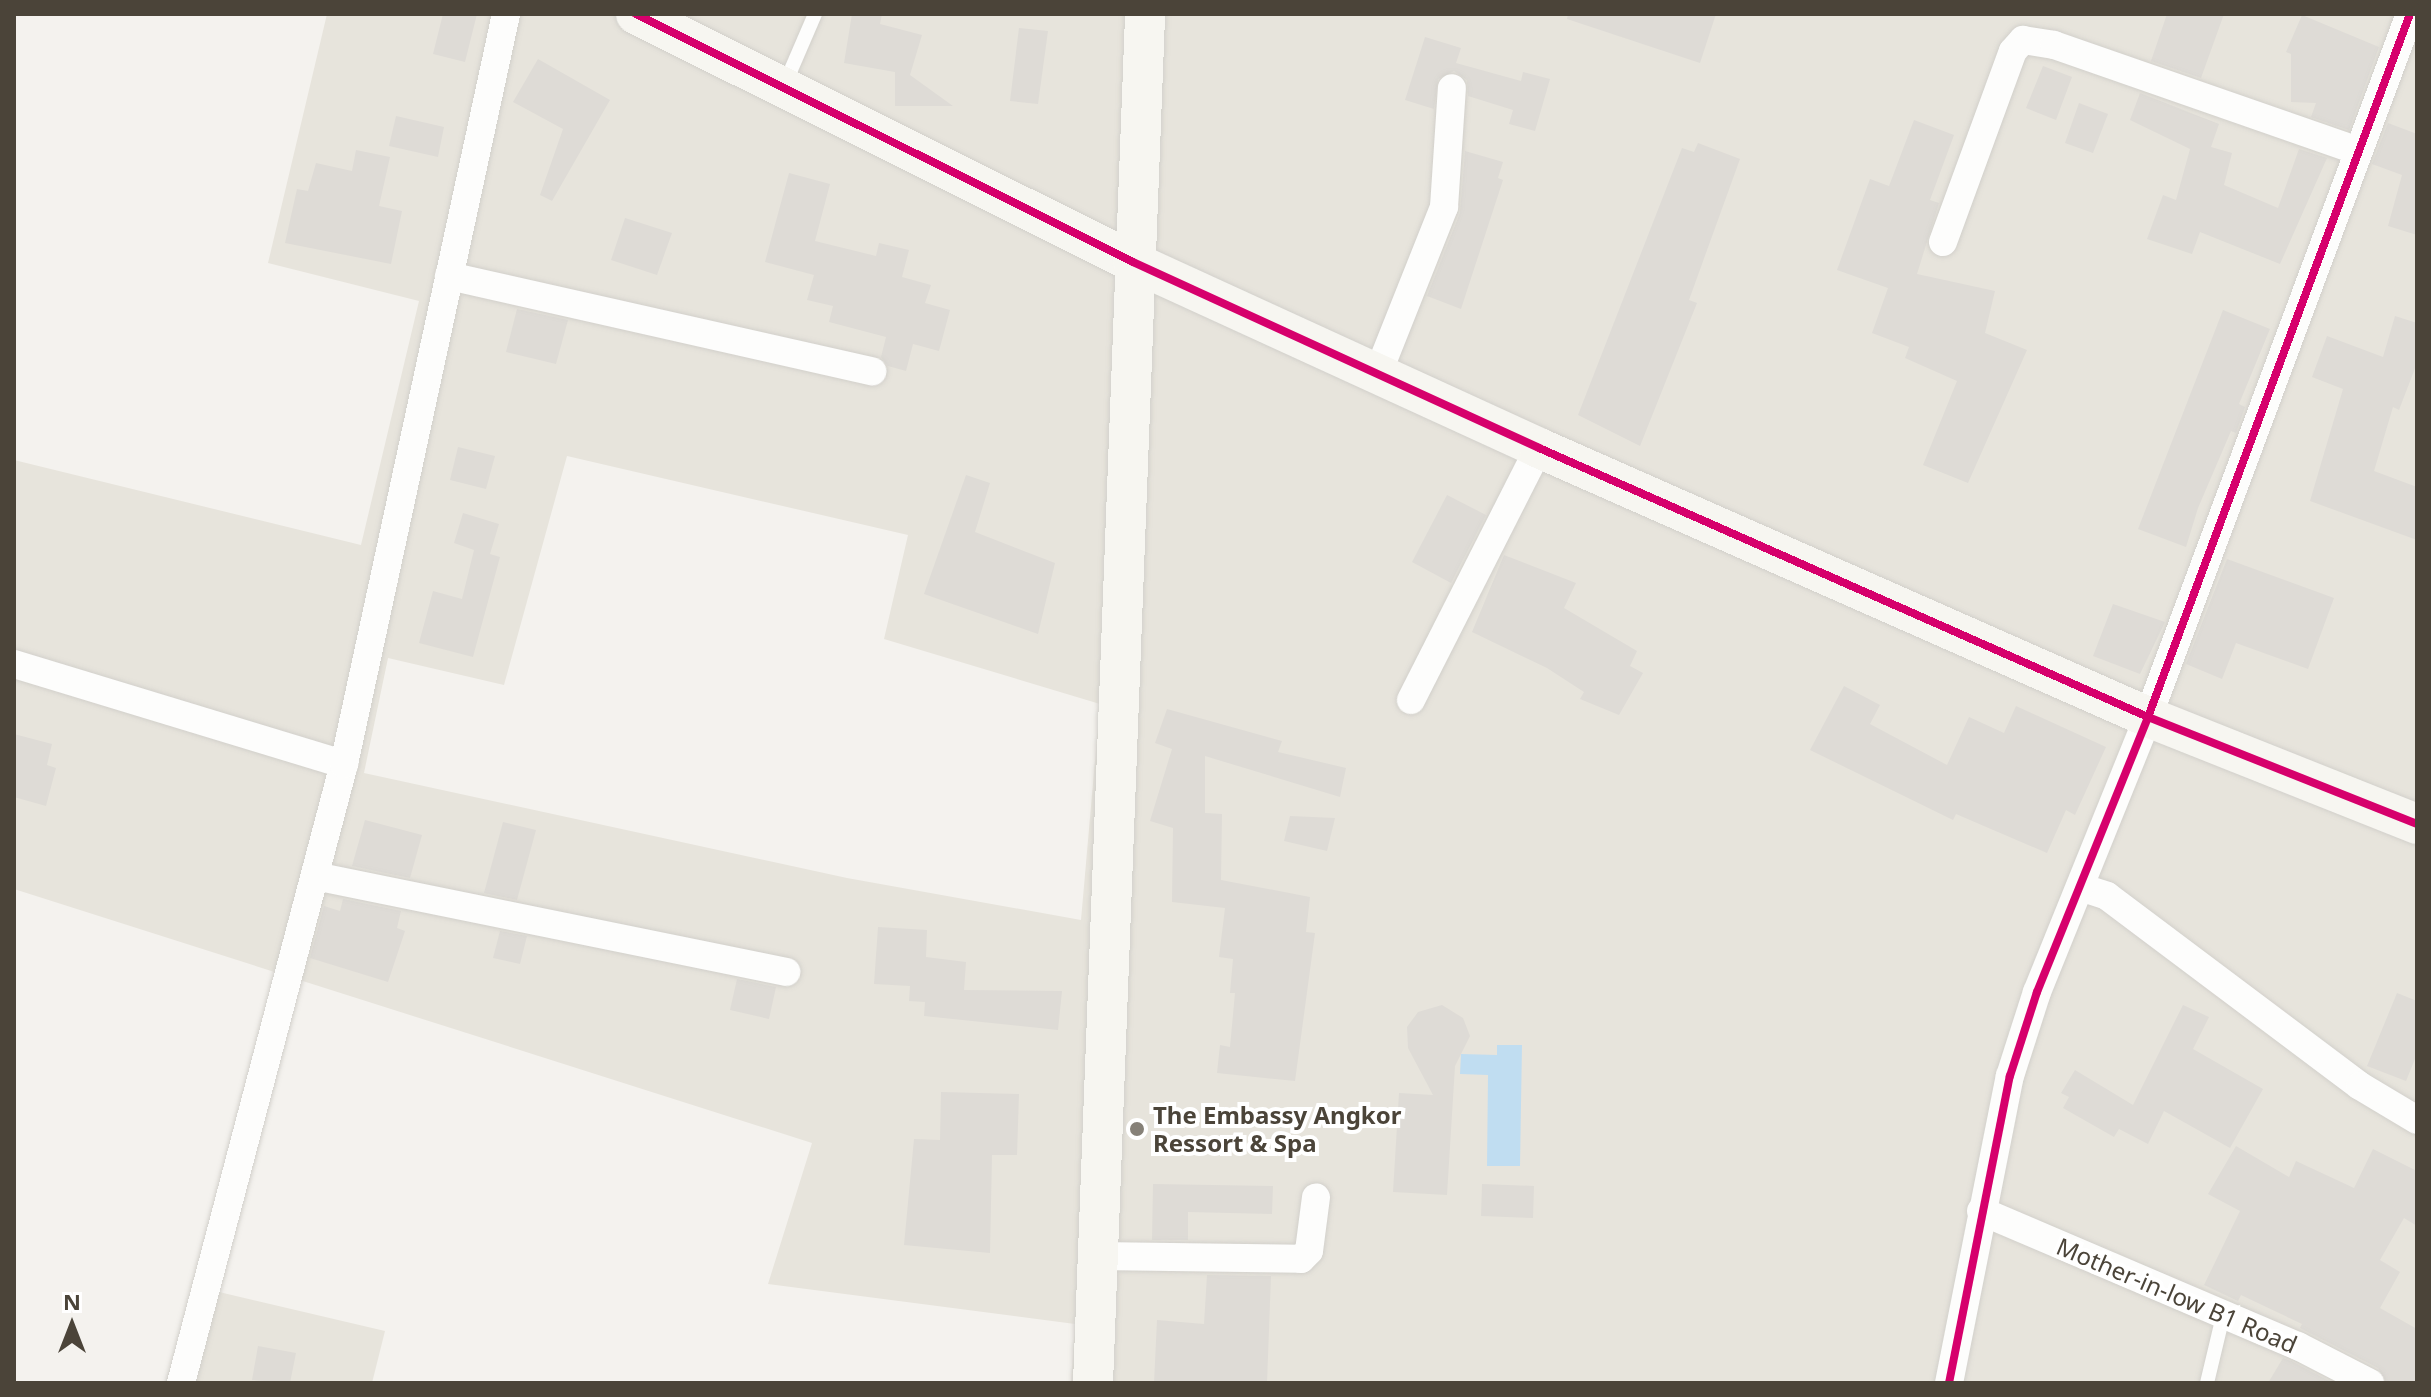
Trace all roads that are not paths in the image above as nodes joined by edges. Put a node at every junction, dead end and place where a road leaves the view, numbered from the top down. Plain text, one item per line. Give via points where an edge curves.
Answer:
1 (506, 14) edge
2 (636, 14) edge
3 (815, 14) edge
4 (1145, 14) edge
5 (2410, 14) edge
6 (1452, 88) dead end
7 (782, 90) junction
8 (2358, 151) junction
9 (1943, 242) dead end
10 (1133, 262) junction
11 (449, 276) junction
12 (872, 371) dead end
13 (1378, 373) junction
14 (1539, 448) junction
15 (14, 664) edge
16 (1411, 700) dead end
17 (2148, 717) junction
18 (344, 764) junction
19 (2417, 824) edge
20 (315, 876) junction
21 (2080, 887) junction
22 (786, 972) dead end
23 (2417, 1120) edge
24 (1316, 1197) dead end
25 (1981, 1211) junction
26 (1097, 1256) junction
27 (2223, 1316) junction
28 (181, 1383) edge
29 (1093, 1383) edge
30 (1949, 1383) edge
31 (2207, 1383) edge
32 (2370, 1383) edge

1 - 11 street
2 - 7 street
3 - 7 lane
4 - 10 street
5 - 8 street
6 - 13 street via 1444,207
7 - 10 street
8 - 9 street via 2054,45 2023,40 2013,51
8 - 17 street
10 - 13 street
10 - 26 street
11 - 12 street
11 - 18 street
13 - 14 street
14 - 16 street
14 - 17 street
15 - 18 street
17 - 19 street
17 - 21 street
18 - 20 street
20 - 22 street
20 - 28 street
21 - 23 street via 2107,896 2360,1086
21 - 25 street via 2010,1076
24 - 26 street via 1309,1251 1301,1259
25 - 27 street, Mother-in-low B1 Road
25 - 30 street
26 - 29 street
27 - 31 lane
27 - 32 street, Mother-in-low B1 Road

